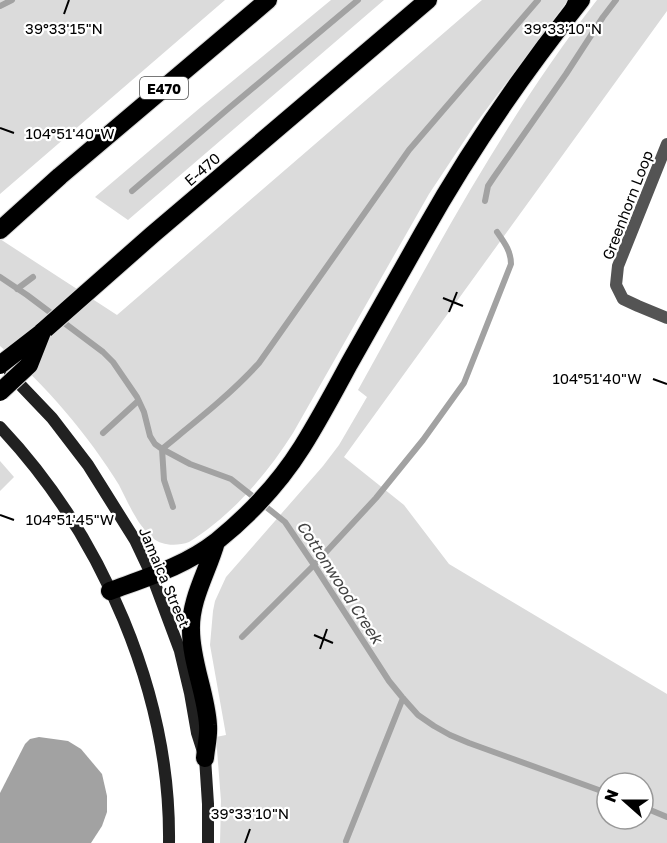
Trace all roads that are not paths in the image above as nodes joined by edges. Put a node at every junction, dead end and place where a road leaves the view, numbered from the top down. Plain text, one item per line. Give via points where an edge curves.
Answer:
1 (268, 0) edge
2 (428, 0) edge
3 (581, 0) edge
4 (667, 144) edge
5 (0, 230) edge
6 (667, 318) edge
7 (42, 332) junction
8 (0, 364) edge
9 (0, 392) edge
10 (0, 426) edge
11 (216, 542) junction
12 (152, 576) junction
13 (110, 591) junction
14 (205, 758) junction
15 (169, 843) edge
16 (208, 843) edge

1 - 5 highway, E470
2 - 7 highway, E-470
3 - 11 highway via 520,80 463,165 290,464 244,517
4 - 6 street, Greenhorn Loop via 618,266 616,285 623,298
7 - 8 highway, E-470, bridge
7 - 9 highway, bridge via 29,365
8 - 12 main road, Jamaica Street via 35,399 82,457 135,540
10 - 13 main road via 67,512
11 - 12 highway via 186,562
11 - 14 highway via 191,621 208,727
12 - 13 highway
12 - 14 main road, Jamaica Street via 180,651
13 - 15 main road via 154,710 163,762
14 - 16 main road, Jamaica Street

